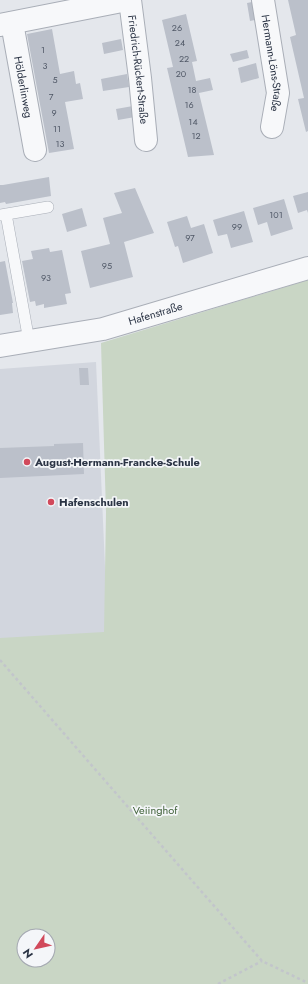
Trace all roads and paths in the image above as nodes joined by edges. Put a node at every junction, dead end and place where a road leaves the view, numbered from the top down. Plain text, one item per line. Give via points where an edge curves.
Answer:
1 (128, 0) edge
2 (263, 0) edge
3 (6, 24) edge
4 (272, 127) dead end
5 (146, 140) dead end
6 (35, 150) dead end
7 (48, 207) dead end
8 (3, 215) edge
9 (308, 268) edge
10 (29, 341) junction
11 (0, 346) edge
12 (0, 660) edge
13 (262, 961) junction
14 (308, 983) edge
15 (218, 984) edge

1 - 3 street
1 - 5 street, Friedrich-Rückert-Straße
2 - 4 street, Hermann-Löns-Straße via 278,93
3 - 6 street, Hölderlinweg
7 - 8 lane
8 - 10 lane
9 - 10 street, Hafenstraße via 103,329
10 - 11 street, Hafenstraße
12 - 13 path
13 - 14 path
13 - 15 path

